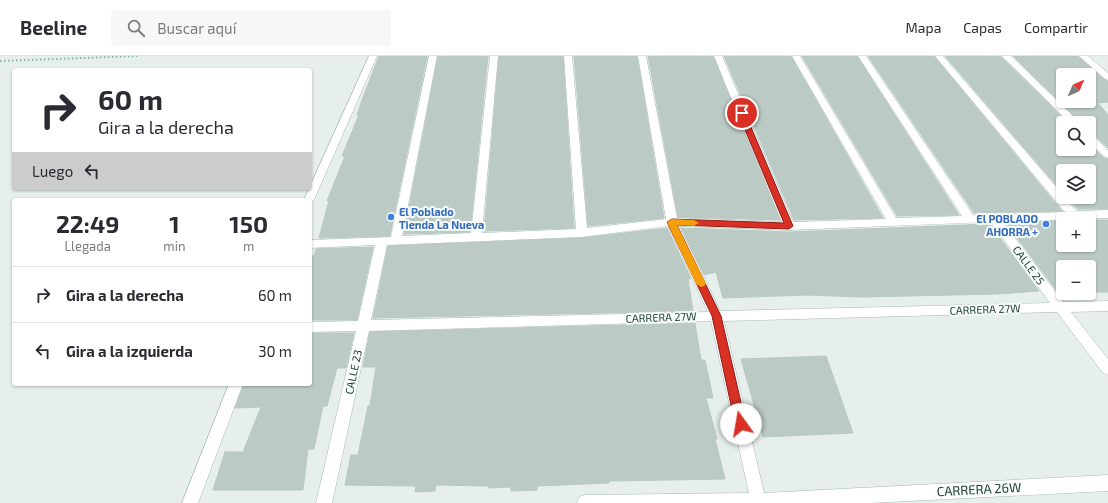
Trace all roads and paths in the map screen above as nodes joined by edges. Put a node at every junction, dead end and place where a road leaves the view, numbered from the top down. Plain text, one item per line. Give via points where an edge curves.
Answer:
1 (138, 56) edge
2 (373, 56) edge
3 (433, 56) edge
4 (494, 56) edge
5 (568, 56) edge
6 (642, 56) edge
7 (718, 56) edge
8 (796, 56) edge
9 (862, 56) edge
10 (938, 56) edge
11 (1006, 56) edge
12 (1083, 56) edge
13 (0, 61) edge
14 (1108, 77) edge
15 (1068, 116) edge
16 (1096, 144) edge
17 (1108, 155) edge
18 (310, 198) edge
19 (1071, 212) edge
20 (1096, 214) edge
21 (1108, 214) edge
22 (1056, 216) edge
23 (994, 218) junction
24 (970, 219) junction
25 (672, 222) junction
26 (893, 222) junction
27 (789, 226) junction
28 (582, 233) junction
29 (476, 238) junction
30 (396, 240) junction
31 (382, 241) junction
32 (312, 244) edge
33 (1108, 306) edge
34 (1060, 307) junction
35 (716, 316) junction
36 (363, 325) junction
37 (312, 327) edge
38 (1108, 369) edge
39 (235, 386) edge
40 (1108, 483) edge
41 (758, 502) edge
42 (190, 503) edge
43 (324, 503) edge
44 (585, 503) edge

1 - 13 path
2 - 18 street
3 - 30 street
4 - 29 street
5 - 28 street
6 - 25 street
7 - 27 street
8 - 26 street
9 - 24 street
10 - 19 street
11 - 15 street
12 - 14 street
16 - 17 street
20 - 21 street
22 - 23 street
23 - 24 street
23 - 34 street, CALLE 25
24 - 26 street
25 - 27 street
25 - 28 street
25 - 35 street
26 - 27 street
28 - 29 street
29 - 30 street
30 - 31 street
31 - 32 street
31 - 36 street, CALLE 23
33 - 34 street, CARRERA 27W
34 - 35 street, CARRERA 27W
34 - 38 street, CALLE 25
35 - 36 street, CARRERA 27W
35 - 41 street
36 - 37 street, CARRERA 27W
36 - 43 street, CALLE 23
39 - 42 street
40 - 41 street, CARRERA 26W
41 - 44 street, CARRERA 26W

